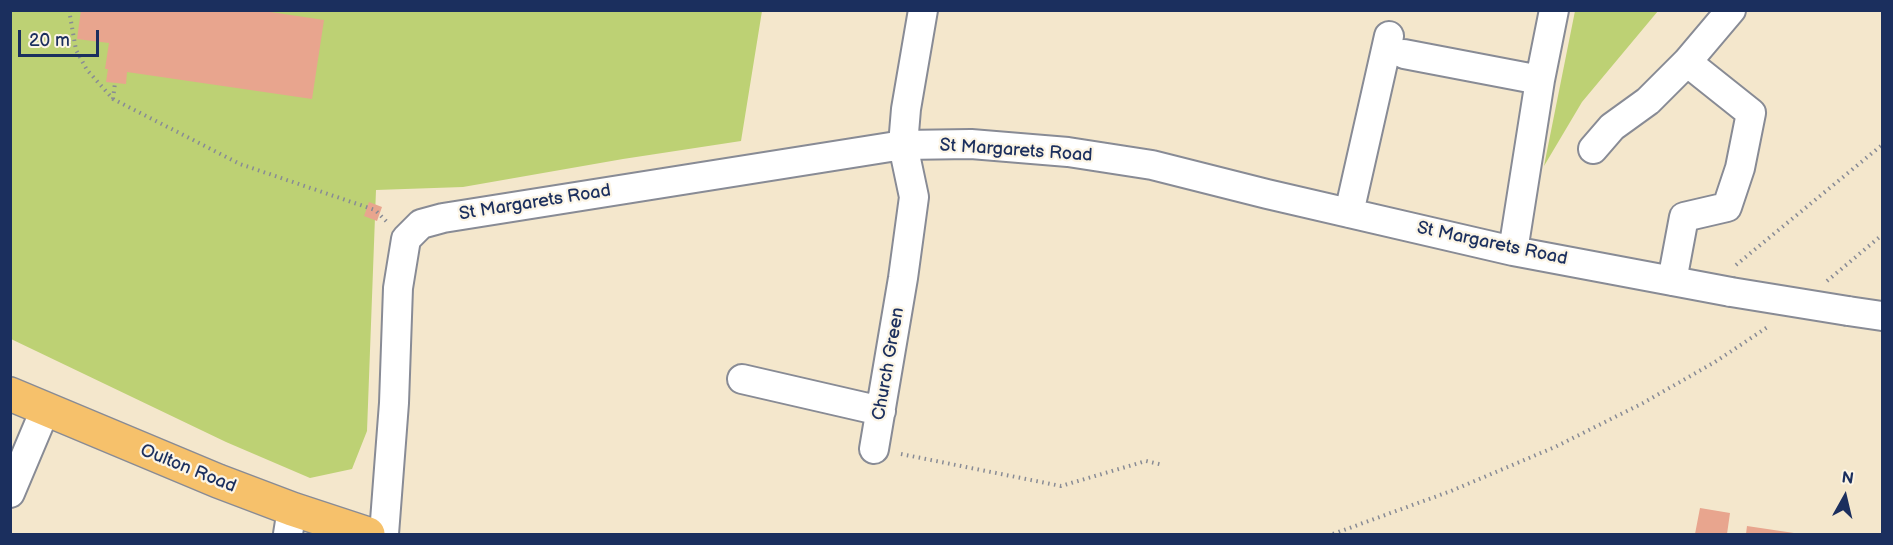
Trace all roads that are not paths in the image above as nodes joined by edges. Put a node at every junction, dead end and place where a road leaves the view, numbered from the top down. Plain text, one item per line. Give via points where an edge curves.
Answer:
1 (923, 10) edge
2 (1554, 10) edge
3 (1731, 10) edge
4 (1687, 62) junction
5 (1540, 80) junction
6 (903, 145) junction
7 (1593, 149) dead end
8 (1349, 213) junction
9 (1513, 251) junction
10 (1672, 281) junction
11 (1882, 316) edge
12 (742, 380) dead end
13 (10, 394) edge
14 (45, 410) junction
15 (881, 411) junction
16 (874, 449) road end
17 (10, 493) edge
18 (290, 522) edge
19 (368, 534) edge
20 (384, 534) edge

1 - 6 street, Church Green
2 - 5 street
3 - 4 street
4 - 7 street via 1648,101 1612,127
4 - 10 street via 1751,113 1727,207 1684,217
5 - 8 street via 1396,45
5 - 9 street
6 - 8 street, St Margarets Road via 970,144 1068,152 1152,165
6 - 15 street, Church Green via 914,197
6 - 20 street, St Margarets Road via 421,224 406,239 398,288
8 - 9 street, St Margarets Road
9 - 10 street, St Margarets Road
10 - 11 street, St Margarets Road, bridge
12 - 15 street
13 - 14 main road, Oulton Road
14 - 17 street
14 - 18 main road, Oulton Road via 218,482
15 - 16 street, Church Green
18 - 19 main road, Oulton Road

